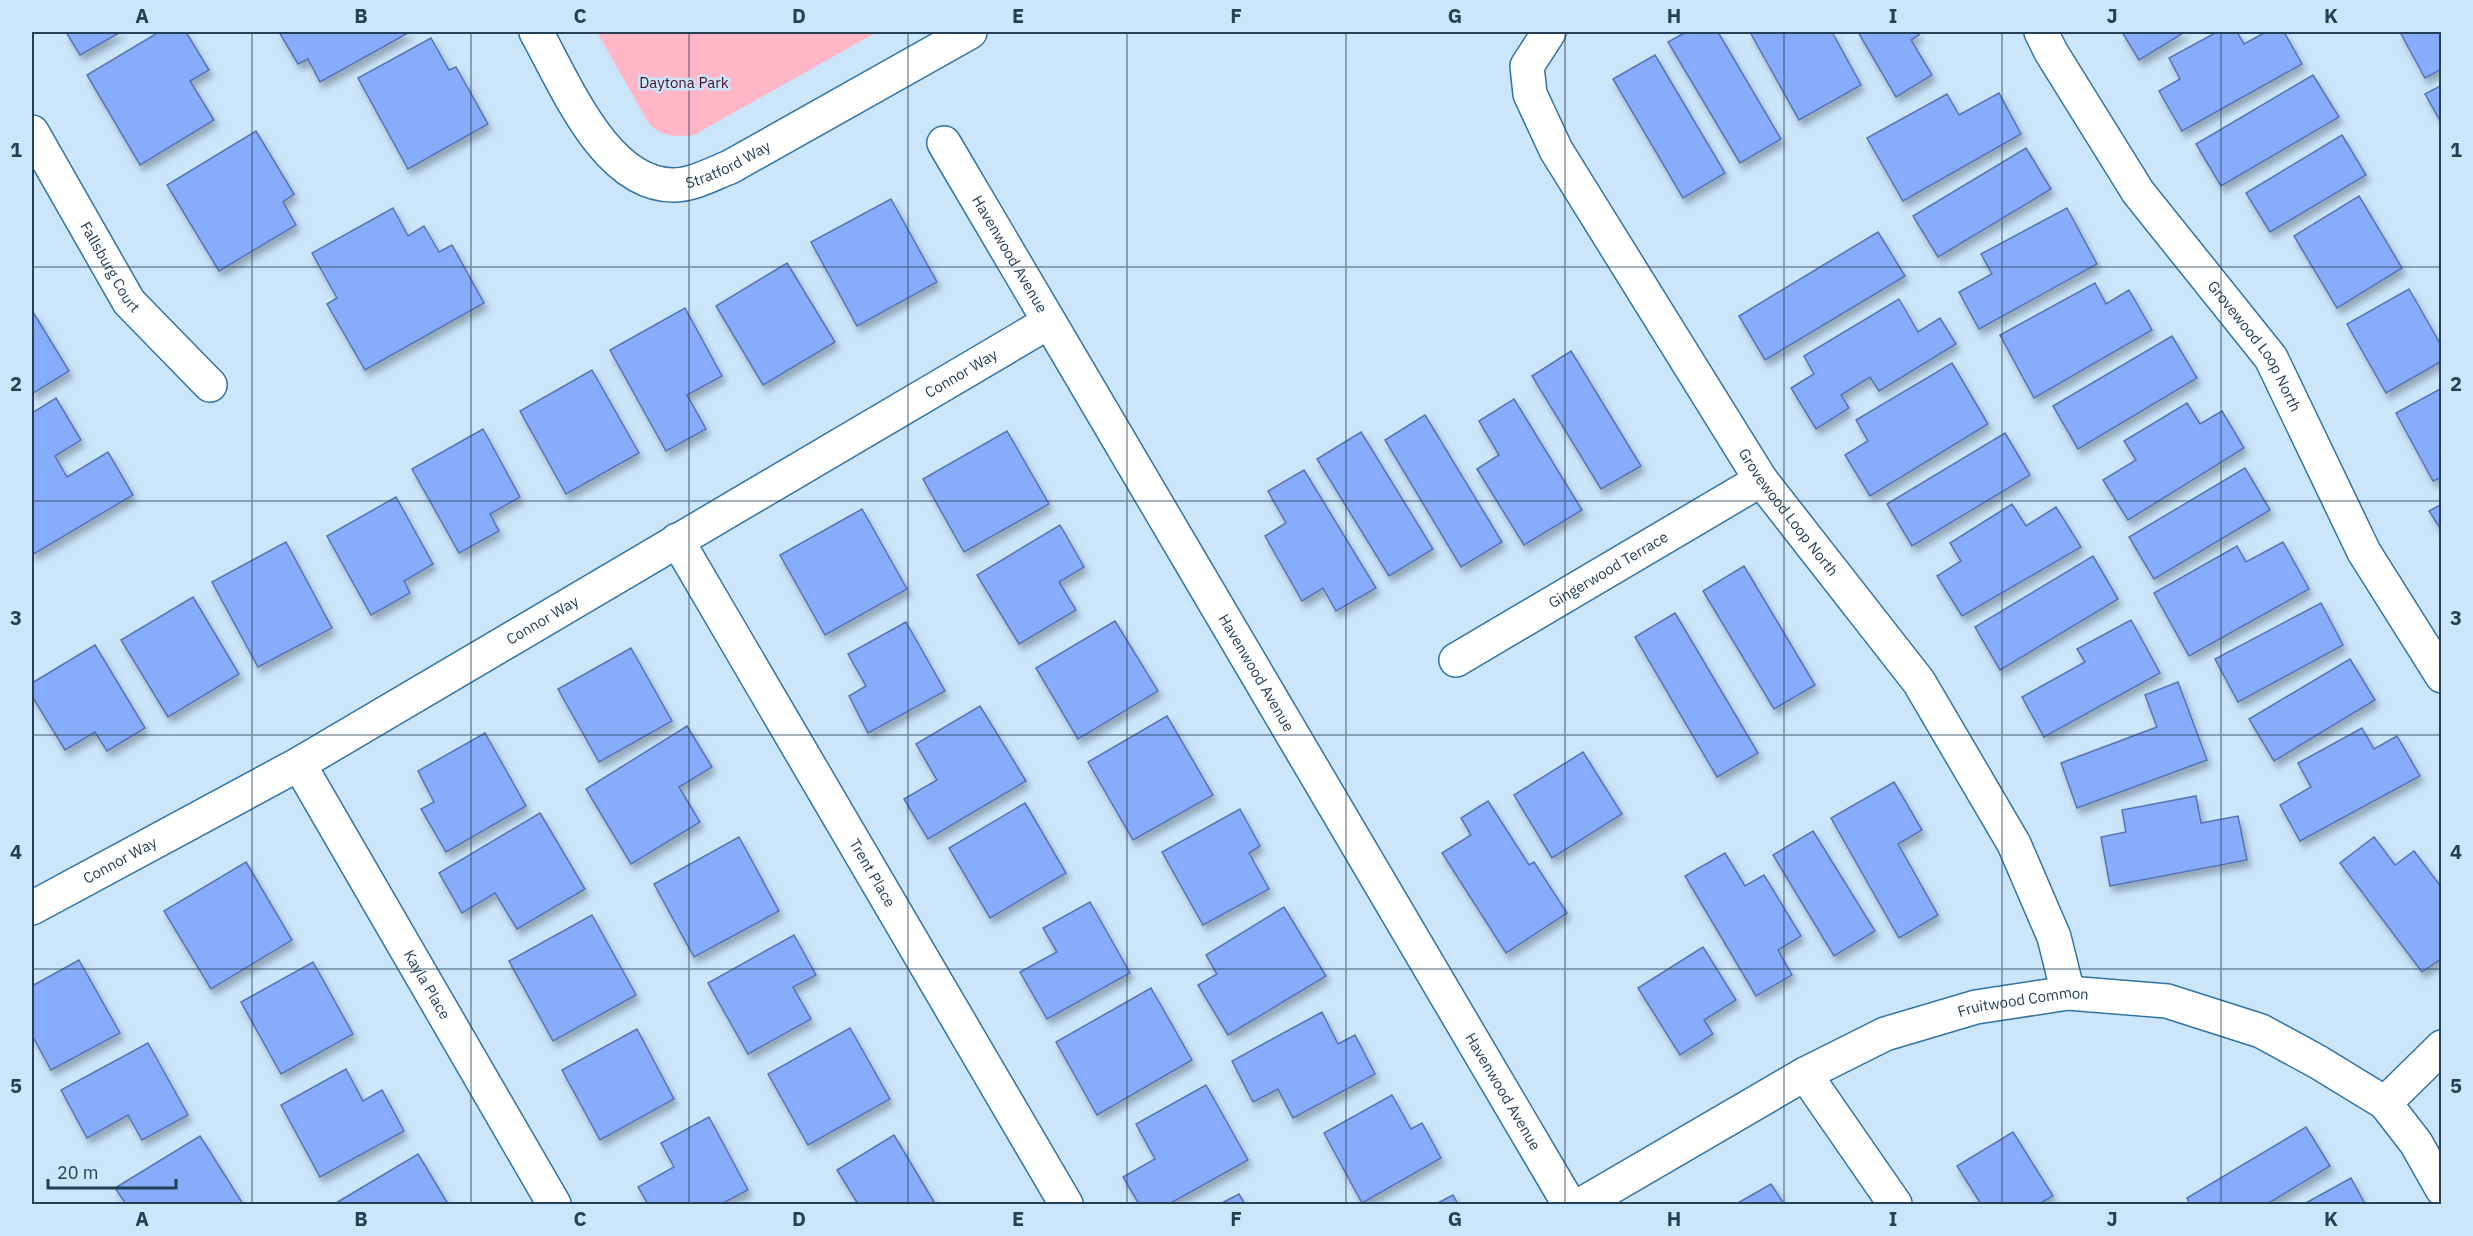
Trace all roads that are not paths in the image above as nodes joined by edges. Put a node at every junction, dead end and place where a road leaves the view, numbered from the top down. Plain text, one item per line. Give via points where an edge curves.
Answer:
1 (537, 32) edge
2 (970, 32) edge
3 (1549, 32) edge
4 (2041, 32) edge
5 (32, 132) edge
6 (944, 143) dead end
7 (1049, 322) junction
8 (210, 386) dead end
9 (1761, 480) junction
10 (677, 540) junction
11 (1456, 660) dead end
12 (2442, 676) edge
13 (299, 764) junction
14 (32, 908) edge
15 (2068, 993) junction
16 (2442, 1047) edge
17 (1805, 1074) junction
18 (2385, 1103) junction
19 (2442, 1189) edge
20 (554, 1204) edge
21 (1066, 1204) edge
22 (1569, 1204) edge
23 (1582, 1204) edge
24 (1895, 1204) edge

1 - 2 street, Stratford Way via 604,148 629,172 652,183 675,185 702,179 730,166
3 - 9 street, Grovewood Loop North via 1527,66 1530,94 1547,131
4 - 12 street, Grovewood Loop North via 2138,192 2271,358 2364,552
5 - 8 street, Fallsburg Court via 129,302
6 - 7 street, Havenwood Avenue
7 - 10 street, Connor Way
7 - 22 street, Havenwood Avenue
9 - 11 street, Gingerwood Terrace
9 - 15 street, Grovewood Loop North via 1919,682 2014,844 2054,937
10 - 13 street, Connor Way
10 - 21 street, Trent Place
13 - 14 street, Connor Way
13 - 20 street, Kayla Place
15 - 17 street, Fruitwood Common via 1976,1007 1885,1034
15 - 18 street, Fruitwood Common via 2167,1001 2261,1031
16 - 18 street
17 - 23 street, Fruitwood Common
17 - 24 street
18 - 19 street, Fruitwood Common via 2416,1143

